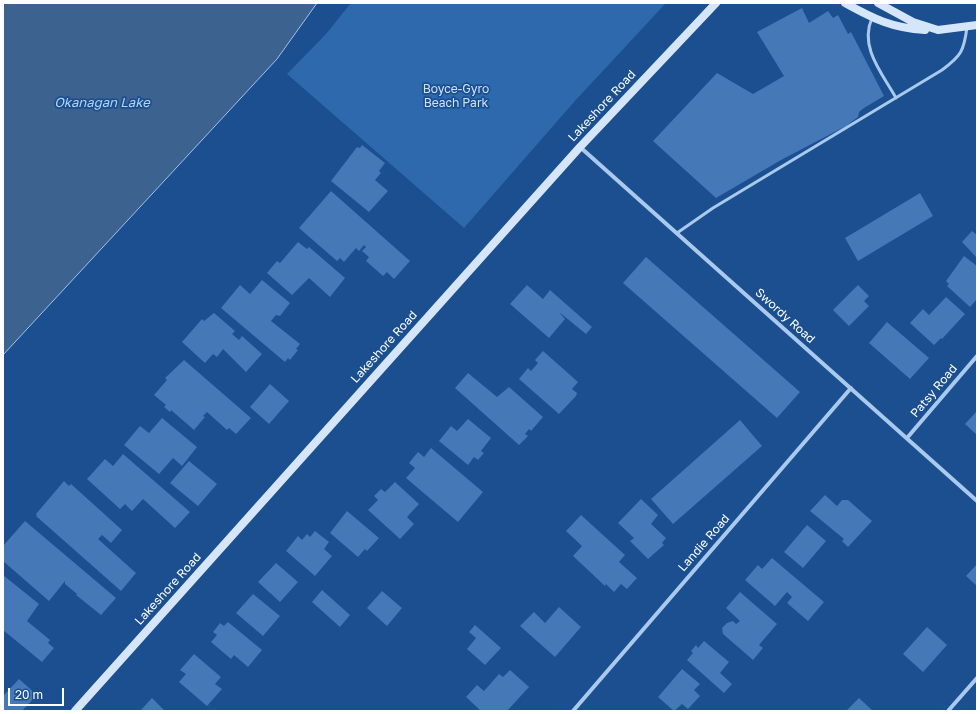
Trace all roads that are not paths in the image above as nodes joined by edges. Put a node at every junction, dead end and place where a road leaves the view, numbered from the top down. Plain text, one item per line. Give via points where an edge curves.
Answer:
1 (716, 3) edge
2 (845, 3) edge
3 (878, 3) edge
4 (872, 18) junction
5 (977, 25) edge
6 (967, 27) junction
7 (938, 30) junction
8 (896, 98) junction
9 (580, 147) junction
10 (677, 232) junction
11 (977, 356) edge
12 (851, 388) junction
13 (907, 438) junction
14 (977, 501) edge
15 (977, 678) edge
16 (75, 711) edge
17 (573, 711) edge
18 (948, 711) edge

1 - 9 main road, Lakeshore Road
2 - 4 main road
3 - 7 main road via 912,22
4 - 7 main road via 902,28
4 - 8 lane via 868,26 868,49
5 - 6 main road
6 - 7 main road
6 - 8 lane via 964,48 957,59
8 - 10 lane
9 - 10 street, Swordy Road
9 - 16 main road, Lakeshore Road
10 - 12 street, Swordy Road
11 - 13 street, Patsy Road
12 - 13 street, Swordy Road
12 - 17 street, Landie Road
13 - 14 street, Swordy Road
15 - 18 street

